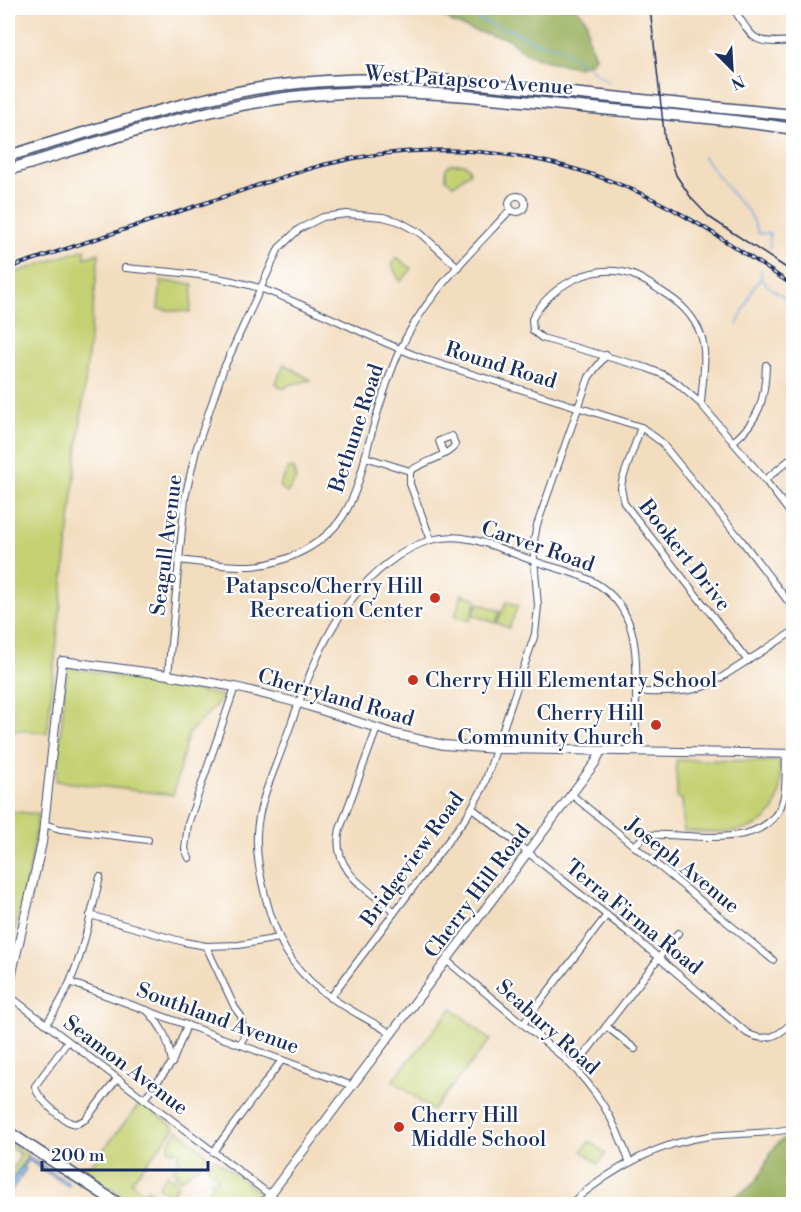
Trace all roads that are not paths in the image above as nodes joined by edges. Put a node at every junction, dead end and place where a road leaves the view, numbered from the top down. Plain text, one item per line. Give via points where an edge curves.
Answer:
1 (733, 8) edge
2 (794, 41) edge
3 (761, 111) junction
4 (794, 115) edge
5 (706, 118) junction
6 (778, 127) junction
7 (794, 129) edge
8 (8, 156) edge
9 (8, 170) edge
10 (511, 209) dead end
11 (458, 267) junction
12 (125, 268) dead end
13 (260, 288) junction
14 (400, 350) junction
15 (606, 355) junction
16 (766, 365) dead end
17 (700, 404) junction
18 (580, 406) junction
19 (640, 427) junction
20 (733, 442) junction
21 (444, 454) dead end
22 (794, 456) edge
23 (365, 457) junction
24 (410, 471) junction
25 (765, 480) junction
26 (794, 518) edge
27 (430, 540) junction
28 (179, 560) junction
29 (534, 561) junction
30 (794, 609) edge
31 (794, 631) edge
32 (748, 661) junction
33 (168, 675) junction
34 (235, 687) junction
35 (636, 692) junction
36 (299, 703) junction
37 (377, 728) junction
38 (496, 749) junction
39 (601, 751) junction
40 (635, 752) junction
41 (790, 754) edge
42 (572, 795) junction
43 (472, 808) junction
44 (45, 824) junction
45 (148, 840) dead end
46 (634, 846) junction
47 (528, 853) junction
48 (189, 858) dead end
49 (100, 877) dead end
50 (394, 911) junction
51 (90, 915) junction
52 (607, 915) junction
53 (678, 933) dead end
54 (279, 938) junction
55 (206, 946) junction
56 (659, 958) junction
57 (446, 960) junction
58 (773, 960) dead end
59 (72, 983) junction
60 (8, 990) edge
61 (8, 995) edge
62 (330, 999) junction
63 (147, 1010) junction
64 (794, 1020) edge
65 (46, 1024) junction
66 (523, 1024) junction
67 (187, 1025) junction
68 (606, 1026) junction
69 (392, 1034) junction
70 (68, 1041) junction
71 (240, 1044) junction
72 (635, 1049) dead end
73 (282, 1060) junction
74 (172, 1063) junction
75 (574, 1068) junction
76 (117, 1078) junction
77 (353, 1086) junction
78 (144, 1099) junction
79 (794, 1128) edge
80 (8, 1132) edge
81 (213, 1152) junction
82 (629, 1161) junction
83 (270, 1195) junction
84 (119, 1204) edge
85 (263, 1204) edge
86 (282, 1204) edge
87 (570, 1204) edge

1 - 2 street via 759,41
3 - 4 main road, West Patapsco Avenue
3 - 5 main road via 751,120
3 - 6 main road via 766,120
3 - 8 main road, West Patapsco Avenue via 449,81 322,81 188,103
5 - 6 main road, West Patapsco Avenue
5 - 9 main road, West Patapsco Avenue via 437,93 324,94 202,113
6 - 7 main road, West Patapsco Avenue
10 - 11 street, Bethune Road
11 - 13 street, Seagull Avenue via 420,233 398,221 336,214 311,221 288,238 272,260
11 - 14 street, Bethune Road via 427,305
12 - 13 street, Round Road via 203,276
13 - 14 street, Round Road
13 - 28 street, Seagull Avenue via 223,369 204,423 185,498
14 - 18 street, Round Road
14 - 23 street, Bethune Road
15 - 17 street via 664,375
15 - 17 street via 542,338 530,323 561,286 596,272 633,275 683,307 698,327 704,359
15 - 18 street, Bridgeview Road via 589,377
16 - 20 street via 757,416
17 - 20 street
18 - 19 street, Round Road
18 - 29 street, Bridgeview Road via 537,525
19 - 30 street, Round Road via 666,449
19 - 32 street, Bookert Drive via 622,481 624,502
20 - 25 street
21 - 24 street
22 - 25 street
23 - 24 street
23 - 28 street, Bethune Road via 345,513 327,534 305,550 280,561 252,566
24 - 27 street via 410,484
25 - 26 street
27 - 29 street, Carver Road via 467,539
27 - 36 street via 395,558 357,591 326,638
28 - 33 street, Seagull Avenue
29 - 35 street, Carver Road via 592,581 621,607 636,645
29 - 38 street, Bridgeview Road via 538,606 535,634
31 - 32 street
32 - 35 street via 702,688
33 - 34 street, Cherryland Road
33 - 44 street, Cherryland Road via 62,661
34 - 36 street, Cherryland Road
34 - 48 street via 188,824 185,849
35 - 40 street, Carver Road
36 - 37 street, Cherryland Road
36 - 54 street via 262,805 256,834 259,866
37 - 38 street, Cherryland Road via 426,742
37 - 50 street via 340,829 339,856 356,880
38 - 39 street, Cherryland Road
38 - 43 street, Bridgeview Road
39 - 40 street
39 - 42 street, Cherry Hill Road
40 - 41 street
41 - 46 street via 782,802 775,816 758,830 735,836 646,835
42 - 46 street, Joseph Avenue
42 - 47 street, Cherry Hill Road
43 - 47 street, Terra Firma Road
43 - 50 street, Bridgeview Road
44 - 45 street
44 - 60 street
46 - 58 street, Joseph Avenue
47 - 52 street, Terra Firma Road
47 - 57 street, Cherry Hill Road
49 - 51 street
50 - 62 street, Bridgeview Road
51 - 55 street
51 - 59 street
52 - 56 street, Terra Firma Road
52 - 66 street
53 - 56 street
54 - 55 street
54 - 62 street via 303,975
55 - 71 street via 241,1016 244,1037
56 - 64 street, Terra Firma Road via 747,1033 759,1038 778,1035
56 - 68 street
57 - 66 street, Seabury Road
57 - 69 street, Cherry Hill Road
59 - 63 street, Southland Avenue
59 - 65 street
61 - 65 street, Seamon Avenue
62 - 69 street
63 - 67 street, Southland Avenue
63 - 74 street via 164,1031
65 - 70 street, Seamon Avenue
66 - 75 street, Seabury Road
67 - 71 street, Southland Avenue
67 - 74 street
68 - 72 street
68 - 75 street
69 - 77 street, Cherry Hill Road
70 - 76 street, Seamon Avenue
70 - 76 street via 36,1083 35,1090 39,1098 72,1123 86,1119
71 - 73 street, Southland Avenue
73 - 77 street, Southland Avenue
73 - 81 street
74 - 78 street
75 - 82 street, Seabury Road via 607,1110
76 - 78 street, Seamon Avenue
77 - 83 street, Cherry Hill Road
78 - 81 street, Seamon Avenue
79 - 82 street via 692,1139
80 - 84 main road
81 - 83 street, Seamon Avenue
82 - 87 street
83 - 85 street, Cherry Hill Road
83 - 86 street, Seamon Avenue

